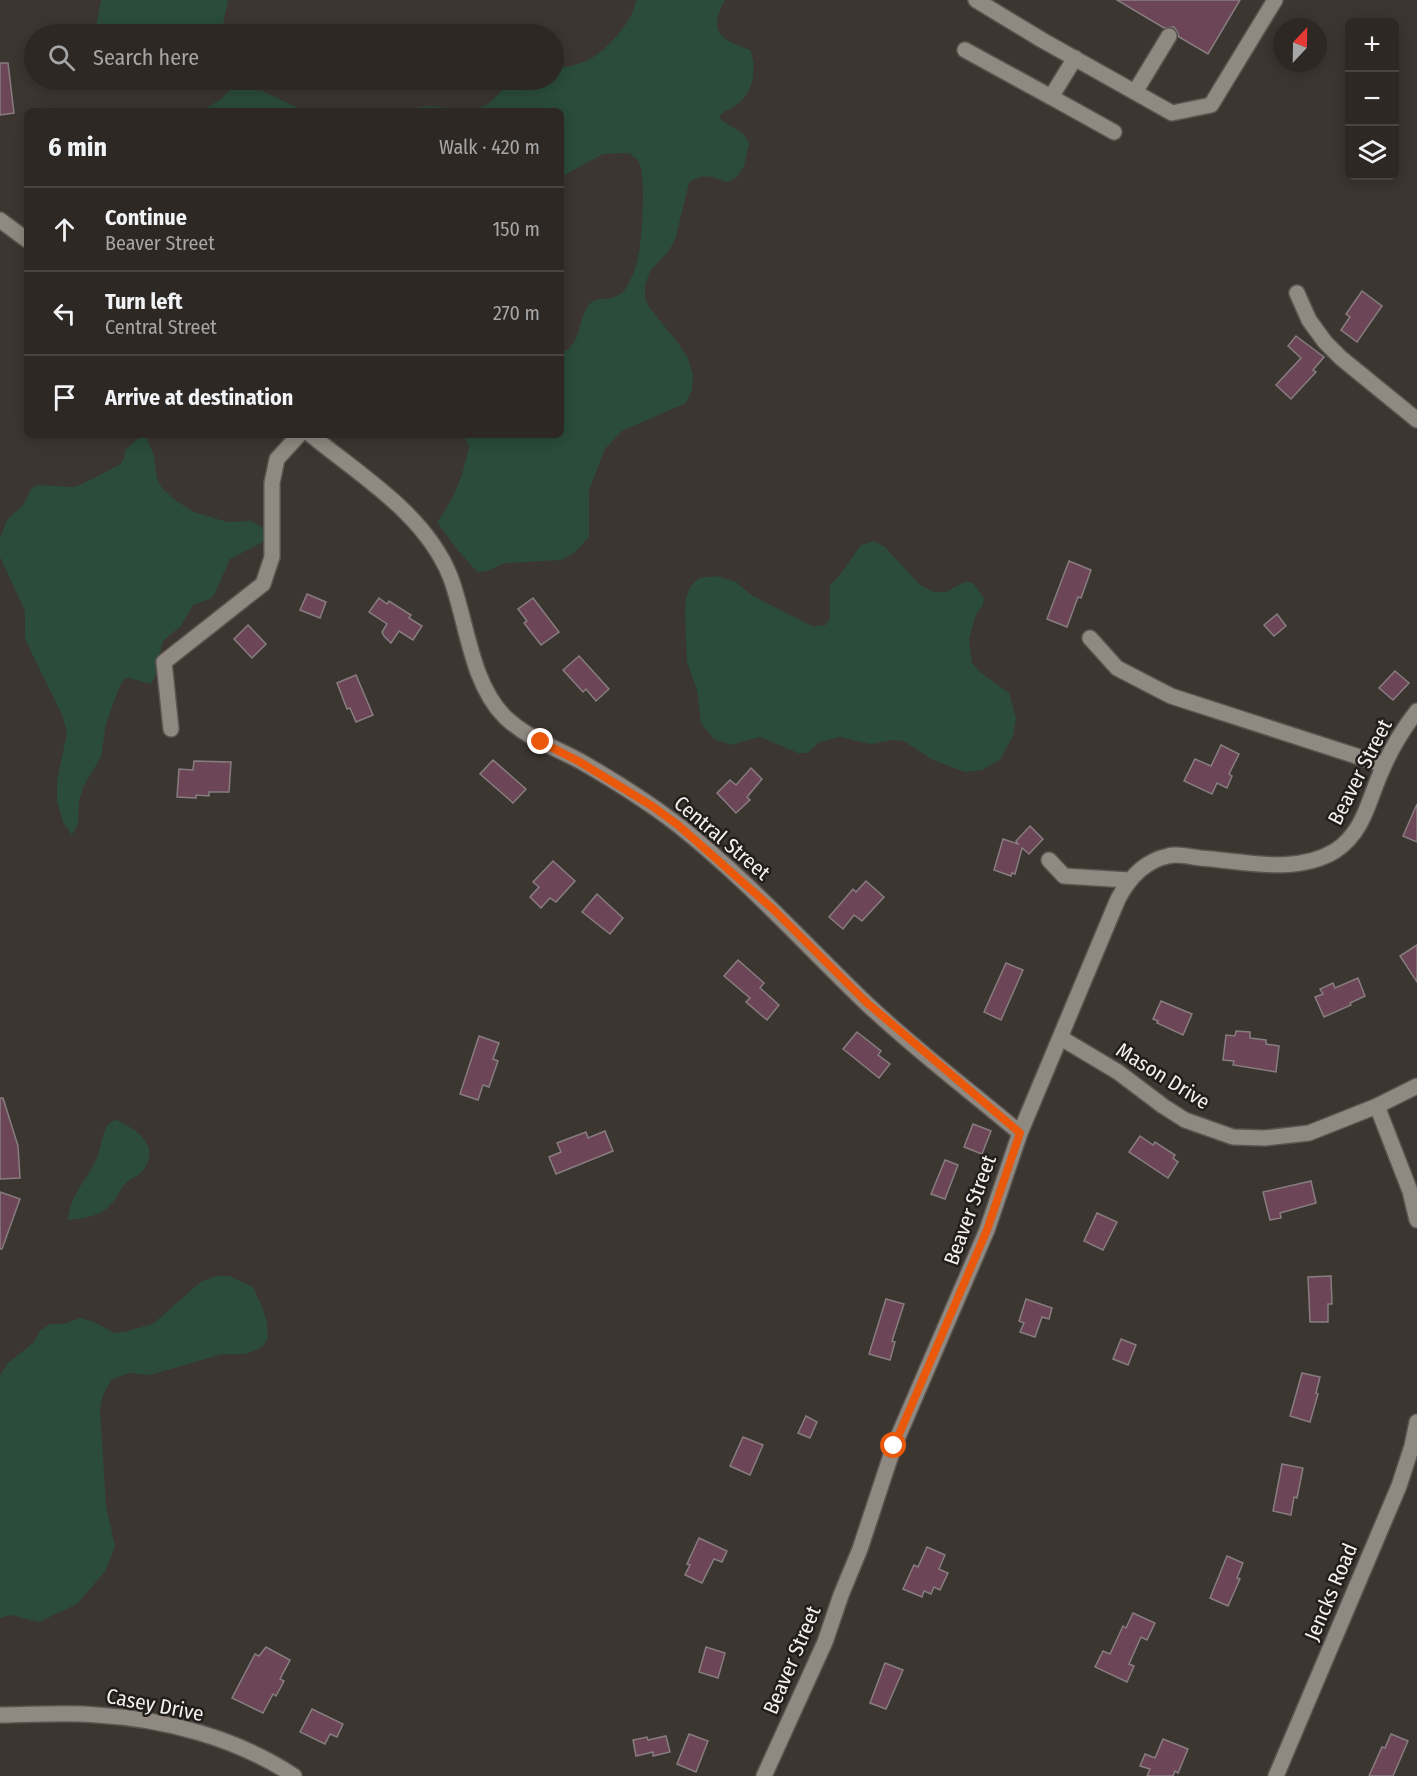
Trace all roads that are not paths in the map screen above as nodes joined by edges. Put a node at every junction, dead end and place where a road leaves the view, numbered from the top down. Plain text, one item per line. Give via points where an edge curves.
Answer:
1 (976, 0) edge
2 (1275, 0) edge
3 (1169, 36) dead end
4 (965, 50) dead end
5 (1075, 58) junction
6 (1135, 92) junction
7 (1052, 98) junction
8 (1114, 132) dead end
9 (0, 220) edge
10 (24, 238) edge
11 (1297, 292) dead end
12 (1417, 420) edge
13 (296, 438) edge
14 (315, 438) edge
15 (1090, 639) dead end
16 (1417, 711) edge
17 (171, 729) dead end
18 (1384, 765) junction
19 (1049, 860) dead end
20 (1128, 880) junction
21 (1061, 1038) junction
22 (1417, 1086) edge
23 (1377, 1106) junction
24 (1020, 1133) junction
25 (1417, 1220) edge
26 (1417, 1422) edge
27 (0, 1715) edge
28 (294, 1776) edge
29 (764, 1776) edge
30 (1276, 1776) edge

1 - 5 street
2 - 6 street via 1211,105 1172,113
3 - 6 street
4 - 7 street
5 - 6 street
5 - 7 street
7 - 8 street
9 - 10 street
11 - 12 street via 1309,320 1325,342
13 - 17 street via 277,459 272,483 272,557 263,584 164,662
14 - 24 street, Central Street via 409,516 430,540 450,575 474,664 503,715 678,825 774,910 866,1002
15 - 18 street via 1117,668 1171,696
16 - 18 street, Beaver Street
18 - 20 street, Beaver Street via 1363,820 1351,839 1320,859 1265,865 1171,855 1154,860
19 - 20 street via 1064,876
20 - 21 street, Beaver Street
21 - 23 street, Mason Drive via 1118,1072 1185,1120 1233,1137 1309,1133
21 - 24 street, Beaver Street
22 - 23 street, Mason Drive
23 - 25 street
24 - 29 street, Beaver Street via 987,1230 894,1446 825,1642
26 - 30 street, Jencks Road via 1399,1486
27 - 28 street, Casey Drive via 97,1715 192,1730 231,1744

